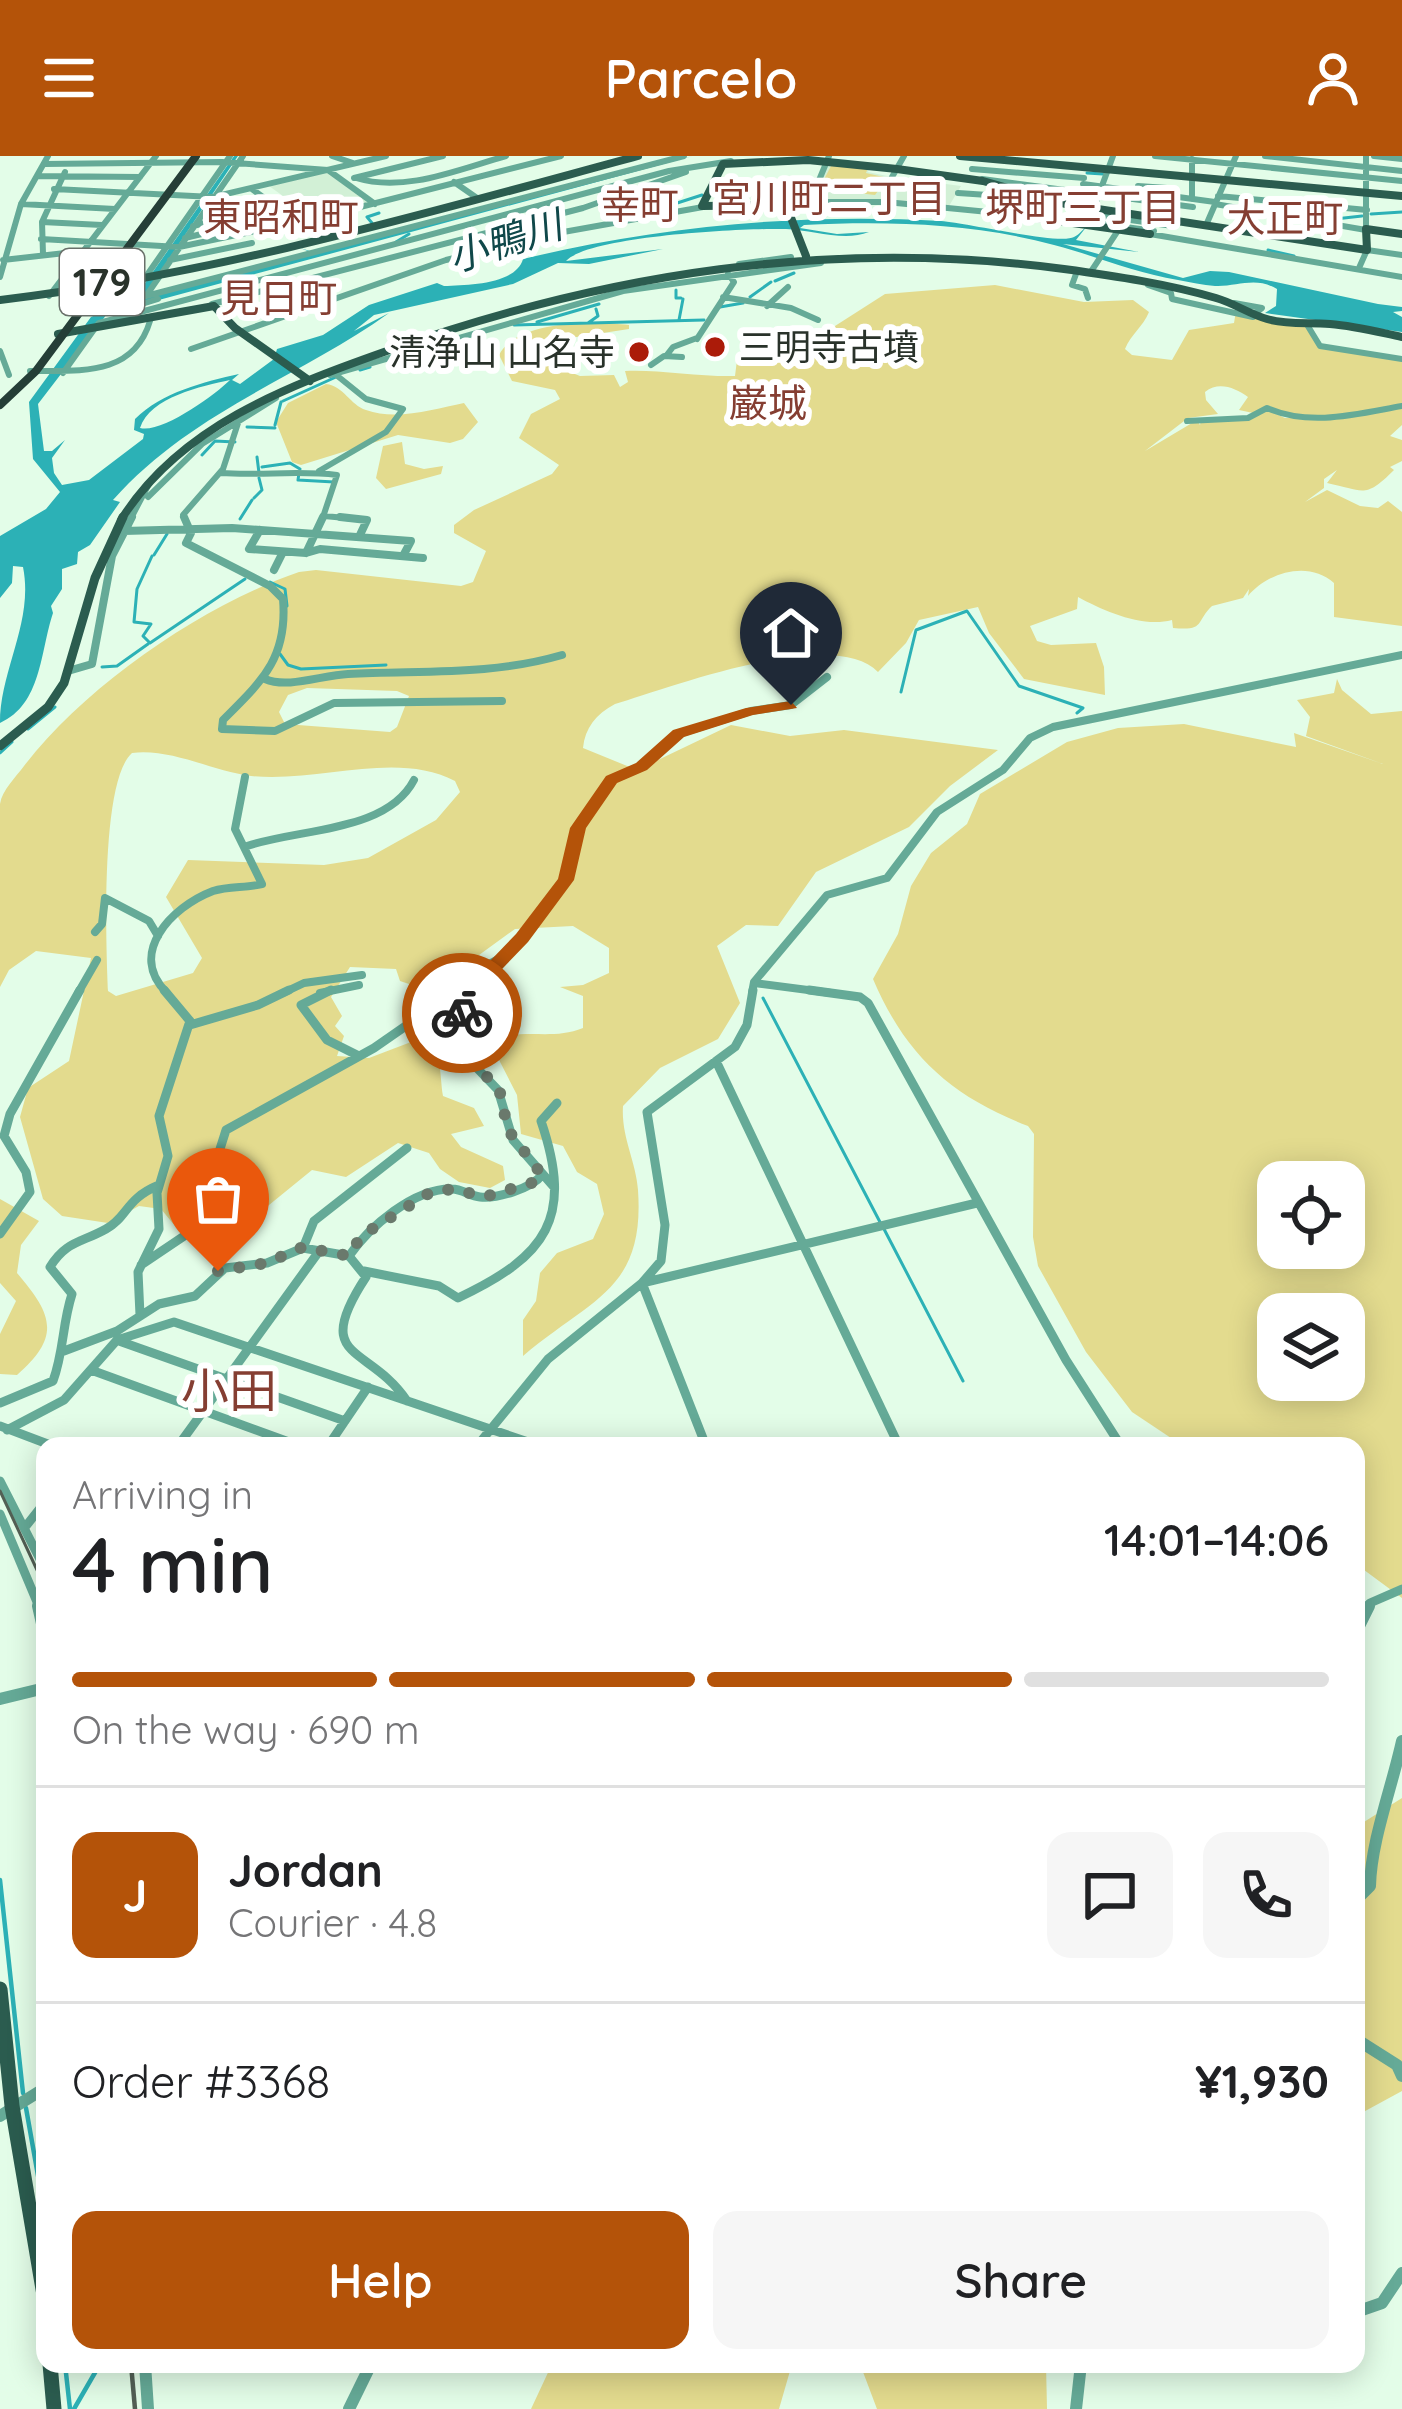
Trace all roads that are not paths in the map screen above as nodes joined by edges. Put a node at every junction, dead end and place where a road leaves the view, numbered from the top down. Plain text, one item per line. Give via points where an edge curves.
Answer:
1 (48, 156) edge
2 (305, 156) edge
3 (332, 156) edge
4 (386, 156) edge
5 (414, 156) edge
6 (443, 156) edge
7 (506, 156) edge
8 (561, 156) edge
9 (638, 156) edge
10 (685, 156) edge
11 (696, 156) edge
12 (904, 156) edge
13 (960, 156) edge
14 (1088, 156) edge
15 (1113, 156) edge
16 (1155, 156) edge
17 (1265, 156) edge
18 (1370, 156) edge
19 (376, 157) edge
20 (550, 157) edge
21 (624, 158) edge
22 (993, 158) edge
23 (1190, 158) edge
24 (1285, 158) edge
25 (153, 159) edge
26 (191, 159) edge
27 (828, 159) edge
28 (1402, 159) edge
29 (725, 160) edge
30 (1234, 160) edge
31 (233, 161) edge
32 (423, 161) junction
33 (1014, 161) junction
34 (72, 163) junction
35 (353, 163) junction
36 (44, 164) junction
37 (267, 165) junction
38 (521, 166) junction
39 (1086, 167) junction
40 (1283, 167) junction
41 (296, 168) junction
42 (972, 169) dead end
43 (328, 170) junction
44 (896, 170) junction
45 (1112, 170) junction
46 (1402, 171) edge
47 (440, 172) junction
48 (1010, 172) junction
49 (1365, 172) junction
50 (1148, 173) junction
51 (35, 176) junction
52 (62, 176) junction
53 (140, 177) junction
54 (1190, 177) junction
55 (356, 178) junction
56 (543, 180) junction
57 (1225, 180) junction
58 (343, 181) junction
59 (1402, 181) edge
60 (402, 182) junction
61 (983, 182) junction
62 (1006, 182) junction
63 (455, 183) junction
64 (713, 183) junction
65 (764, 185) junction
66 (1082, 185) junction
67 (1130, 185) dead end
68 (817, 186) junction
69 (1301, 187) junction
70 (252, 188) junction
71 (55, 189) junction
72 (1148, 189) junction
73 (105, 192) junction
74 (127, 193) junction
75 (708, 193) junction
76 (958, 193) dead end
77 (1366, 193) junction
78 (561, 194) junction
79 (164, 195) junction
80 (973, 195) junction
81 (1402, 196) edge
82 (207, 197) junction
83 (263, 197) junction
84 (401, 197) junction
85 (477, 198) junction
86 (763, 198) junction
87 (1046, 199) junction
88 (811, 201) junction
89 (1214, 202) junction
90 (1193, 203) junction
91 (21, 204) junction
92 (375, 204) junction
93 (1097, 204) junction
94 (48, 205) junction
95 (967, 205) junction
96 (1077, 205) junction
97 (1298, 205) junction
98 (275, 206) junction
99 (702, 206) junction
100 (786, 206) junction
101 (92, 208) junction
102 (115, 209) junction
103 (208, 209) junction
104 (581, 209) junction
105 (1366, 211) junction
106 (285, 214) junction
107 (1009, 214) joint
108 (1038, 218) junction
109 (1071, 218) junction
110 (222, 219) junction
111 (313, 220) junction
112 (1209, 220) junction
113 (42, 222) junction
114 (297, 223) junction
115 (102, 225) junction
116 (595, 225) junction
117 (193, 226) junction
118 (1174, 226) junction
119 (232, 227) junction
120 (363, 228) junction
121 (1366, 229) junction
122 (1118, 230) junction
123 (241, 234) junction
124 (1150, 234) joint
125 (1402, 234) edge
126 (1277, 235) junction
127 (331, 236) junction
128 (184, 238) junction
129 (1293, 238) junction
130 (41, 239) junction
131 (199, 239) junction
132 (1202, 239) junction
133 (1308, 240) junction
134 (90, 242) junction
135 (365, 242) junction
136 (252, 243) junction
137 (128, 244) junction
138 (172, 246) junction
139 (1271, 250) junction
140 (1366, 250) junction
141 (83, 251) junction
142 (1288, 251) junction
143 (266, 253) junction
144 (43, 254) junction
145 (806, 255) junction
146 (1402, 255) edge
147 (791, 257) junction
148 (180, 258) junction
149 (3, 260) junction
150 (170, 260) junction
151 (992, 264) junction
152 (1001, 265) junction
153 (1042, 266) junction
154 (1359, 268) junction
155 (1010, 272) dead end
156 (1090, 272) junction
157 (188, 273) junction
158 (1076, 274) junction
159 (729, 275) junction
160 (1111, 276) junction
161 (0, 277) edge
162 (1402, 277) edge
163 (148, 282) junction
164 (1147, 285) junction
165 (788, 286) dead end
166 (110, 287) junction
167 (198, 288) junction
168 (94, 290) junction
169 (49, 296) junction
170 (131, 297) junction
171 (723, 297) junction
172 (149, 298) junction
173 (1088, 298) dead end
174 (0, 300) edge
175 (214, 306) junction
176 (767, 306) junction
177 (92, 312) dead end
178 (1256, 315) junction
179 (819, 319) dead end
180 (150, 321) junction
181 (1306, 323) junction
182 (95, 328) junction
183 (65, 334) junction
184 (243, 334) junction
185 (1402, 337) edge
186 (191, 350) dead end
187 (0, 351) edge
188 (682, 357) dead end
189 (1402, 359) edge
190 (0, 368) edge
191 (37, 371) junction
192 (62, 373) junction
193 (335, 374) junction
194 (308, 379) junction
195 (289, 388) junction
196 (2, 402) edge
197 (1402, 406) edge
198 (238, 420) junction
199 (1187, 421) dead end
200 (319, 471) junction
201 (221, 473) junction
202 (152, 478) junction
203 (143, 500) junction
204 (324, 516) junction
205 (186, 527) junction
206 (260, 530) junction
207 (124, 531) junction
208 (314, 533) junction
209 (359, 537) junction
210 (283, 552) junction
211 (305, 553) junction
212 (403, 556) junction
213 (423, 558) dead end
214 (274, 570) dead end
215 (562, 655) dead end
216 (1402, 655) edge
217 (68, 671) junction
218 (826, 677) dead end
219 (265, 679) junction
220 (502, 701) dead end
221 (0, 746) edge
222 (245, 777) dead end
223 (414, 780) dead end
224 (247, 846) junction
225 (95, 932) dead end
226 (158, 935) junction
227 (500, 958) junction
228 (98, 960) dead end
229 (754, 983) junction
230 (190, 1025) junction
231 (358, 1056) junction
232 (716, 1061) junction
233 (0, 1099) edge
234 (557, 1103) dead end
235 (17, 1104) junction
236 (407, 1148) dead end
237 (542, 1175) junction
238 (159, 1185) junction
239 (554, 1187) junction
240 (977, 1203) junction
241 (0, 1234) edge
242 (802, 1245) junction
243 (303, 1247) junction
244 (320, 1250) junction
245 (349, 1256) junction
246 (141, 1264) junction
247 (364, 1271) junction
248 (642, 1282) junction
249 (140, 1315) junction
250 (115, 1336) junction
251 (251, 1347) junction
252 (64, 1351) junction
253 (91, 1370) junction
254 (228, 1380) junction
255 (368, 1387) junction
256 (407, 1401) junction
257 (0, 1403) edge
258 (204, 1411) junction
259 (345, 1421) junction
260 (4, 1428) edge
261 (488, 1428) junction
262 (185, 1437) edge
263 (275, 1437) edge
264 (334, 1437) edge
265 (483, 1437) edge
266 (514, 1437) edge
267 (702, 1437) edge
268 (895, 1437) edge
269 (1116, 1437) edge
270 (36, 1440) edge
271 (0, 1481) edge
272 (0, 1514) edge
273 (36, 1514) edge
274 (26, 1527) junction
275 (36, 1549) edge
276 (1402, 1589) edge
277 (36, 1600) edge
278 (1365, 1613) edge
279 (36, 1690) edge
280 (0, 1699) edge
281 (1402, 1741) edge
282 (1365, 1891) edge
283 (0, 1989) edge
284 (1365, 2044) edge
285 (1402, 2076) edge
286 (36, 2093) edge
287 (6, 2111) edge
288 (36, 2257) edge
289 (1402, 2273) edge
290 (1365, 2311) edge
291 (51, 2373) edge
292 (146, 2373) edge
293 (366, 2373) edge
294 (1080, 2373) edge
295 (54, 2409) edge
296 (148, 2409) edge
297 (349, 2409) edge
298 (1076, 2409) edge

1 - 36 street
2 - 41 street
3 - 35 street
4 - 19 street
5 - 32 street
6 - 32 street
7 - 38 street
7 - 47 street
8 - 20 street
9 - 21 main road
10 - 78 street
11 - 78 street
12 - 44 street
13 - 22 main road
14 - 39 street
15 - 45 street
16 - 23 street
17 - 24 street
18 - 28 street
18 - 49 street
19 - 35 street
20 - 38 street
21 - 56 main road
22 - 33 main road
23 - 30 street
23 - 54 street
24 - 40 street
24 - 49 street
25 - 26 street
25 - 34 street
25 - 53 street
26 - 31 street
26 - 79 highway, 179
27 - 29 main road
27 - 44 main road
27 - 68 street
29 - 64 main road
29 - 78 street
29 - 104 street
30 - 40 street
30 - 57 street
31 - 37 street
31 - 82 street
31 - 82 street
32 - 47 street
32 - 55 street
33 - 39 main road
33 - 48 street
34 - 36 street
34 - 52 street
35 - 43 street
36 - 51 street
37 - 41 street
37 - 70 street
38 - 56 street
38 - 63 street
39 - 45 main road
39 - 66 street
40 - 49 street
41 - 43 street
42 - 48 street
43 - 58 street
43 - 70 street
44 - 61 main road
44 - 62 street
45 - 50 main road
45 - 93 street
46 - 49 street
47 - 60 street
47 - 63 street
48 - 62 street
48 - 66 street
49 - 59 street
49 - 77 street
50 - 54 main road
50 - 72 street
51 - 52 street
51 - 91 street
52 - 53 street
52 - 71 street
53 - 74 street
54 - 57 main road
54 - 90 street
55 - 58 street
55 - 60 street
56 - 78 street
56 - 85 main road
57 - 69 main road
57 - 89 street
58 - 92 street
60 - 84 street
61 - 80 street
61 - 87 main road
62 - 66 street
63 - 84 street
63 - 85 street
64 - 65 street
64 - 75 main road
65 - 68 street
65 - 86 street
66 - 93 street
66 - 96 street
67 - 72 street
68 - 88 street
69 - 77 main road
69 - 97 street
70 - 82 street
70 - 83 street
71 - 73 street
71 - 94 street
72 - 90 street
72 - 93 street
73 - 74 street
73 - 101 street
74 - 79 street
74 - 102 street
75 - 86 street
75 - 99 main road
76 - 80 street
77 - 81 main road
77 - 105 street
78 - 104 street
78 - 135 street
78 - 167 street
79 - 82 street
79 - 137 highway, 179
80 - 87 street
80 - 95 street
82 - 103 street
82 - 138 street
83 - 98 street
83 - 103 street
84 - 92 street
85 - 120 main road
86 - 88 street
86 - 99 street
87 - 96 main road
88 - 95 street
88 - 100 street
89 - 90 street
89 - 97 street
89 - 112 street
89 - 121 street
90 - 93 street
90 - 112 street
91 - 94 street
91 - 149 street
92 - 111 street
93 - 96 main road
93 - 109 street
93 - 118 main road
93 - 118 street
94 - 101 street
94 - 113 street
95 - 107 street
95 - 109 street
96 - 109 street
97 - 105 street
98 - 106 street
98 - 110 street
99 - 100 main road
99 - 116 street
100 - 145 main road
101 - 102 street
102 - 115 street
103 - 110 street
103 - 117 street
104 - 116 street
104 - 175 street
105 - 121 street
106 - 114 street
106 - 119 street
107 - 108 main road
108 - 109 street
108 - 122 main road
110 - 117 street
110 - 119 street
111 - 114 street
111 - 127 street
112 - 118 main road
112 - 126 main road
112 - 132 street
113 - 115 street
113 - 130 street
114 - 123 street
115 - 134 street
116 - 184 street via 402,274
117 - 128 street
118 - 132 street
119 - 123 street
119 - 131 street
120 - 127 main road
120 - 135 street
121 - 125 main road
121 - 140 main road
122 - 124 main road
122 - 156 street
123 - 131 street
123 - 136 street
124 - 132 street
126 - 129 main road
126 - 139 street
127 - 143 main road
128 - 131 street
128 - 138 street
129 - 133 main road
129 - 142 street
130 - 134 street
130 - 144 street
131 - 138 street
132 - 139 street
133 - 140 main road
133 - 142 street via 1301,253
134 - 137 street
134 - 141 street
135 - 167 street
136 - 143 street
136 - 148 street
137 - 138 street
137 - 168 highway, 179
138 - 150 street
138 - 163 street
139 - 142 street
139 - 154 street
140 - 146 street
140 - 154 street
141 - 144 street
141 - 169 street
143 - 157 main road
144 - 149 street
145 - 147 main road
145 - 153 main road
147 - 159 street via 728,266
147 - 194 main road via 572,292
148 - 150 street
148 - 157 street
149 - 161 street
150 - 163 street
151 - 152 street
151 - 153 street
151 - 159 street via 862,259
152 - 155 street
152 - 158 street
153 - 156 main road
154 - 162 street
156 - 160 main road
157 - 163 main road
157 - 167 street
158 - 164 street
158 - 173 street via 1073,286
159 - 171 street via 734,282
159 - 193 street via 614,293
160 - 164 street
160 - 178 main road
163 - 166 main road
163 - 170 street
163 - 172 street
164 - 178 street via 1172,299
165 - 176 street
166 - 168 main road
166 - 170 street
167 - 172 street
167 - 175 street
167 - 182 street
168 - 169 main road
168 - 183 highway, 179
169 - 174 main road
170 - 172 street
170 - 177 street
171 - 176 street
171 - 188 street via 697,339 658,356
172 - 182 street
175 - 180 main road
175 - 184 main road
176 - 179 street
178 - 181 main road
180 - 182 main road
180 - 192 street via 115,365
181 - 185 main road
181 - 189 street via 1319,346
182 - 183 main road
182 - 192 street
183 - 191 highway, 179
184 - 186 street
184 - 194 main road
187 - 190 street via 9,375
191 - 192 street
191 - 196 highway, 179
193 - 194 street
193 - 200 street via 366,399 403,409 381,440 336,454
194 - 195 main road
195 - 198 street
195 - 202 main road via 203,434
197 - 199 street via 1289,418 1267,408 1248,418
198 - 201 street
198 - 203 street
200 - 201 street
200 - 204 street via 340,477
201 - 205 street via 184,515
202 - 203 street
202 - 217 main road via 106,548
203 - 207 street
204 - 208 street
204 - 209 street via 367,520
205 - 206 street
205 - 207 street
205 - 219 street via 188,545 283,599 282,637
206 - 208 street
206 - 210 street via 249,549
207 - 217 street via 102,591 92,664
208 - 209 street
208 - 211 street
209 - 212 street via 411,541
210 - 211 street
210 - 214 street
211 - 212 street
212 - 213 street
215 - 219 street via 516,670
216 - 229 street via 1038,733 1003,770 937,812 886,878 827,895
217 - 221 main road via 56,698
218 - 227 street via 791,705 679,734 612,780 578,828 566,880
219 - 220 street via 221,729 275,730 334,703
222 - 224 street via 235,829
223 - 224 street via 403,802 379,818
224 - 226 street via 251,873 262,884 210,893
225 - 226 street via 105,898 149,921
226 - 230 street via 152,977
227 - 231 street via 434,995 404,1028
227 - 237 street via 465,1000 470,1065 499,1088 508,1130
228 - 235 street
229 - 232 street via 742,1037
229 - 240 street via 868,1003
230 - 231 street via 304,982 361,980 301,1005 327,1040
230 - 238 street via 159,1116 168,1156
231 - 246 street via 226,1130 214,1168 190,1203 196,1228
232 - 242 street
232 - 248 street via 647,1112 666,1236 661,1261
233 - 235 street
234 - 239 street via 541,1120 557,1169
235 - 241 street via 4,1136 30,1192
236 - 243 street via 314,1221
237 - 239 street
237 - 245 street via 536,1184 484,1197 431,1192 361,1236
238 - 246 street via 159,1229
238 - 252 street via 134,1195 112,1227 64,1245 50,1262 72,1294 60,1332
239 - 247 street via 537,1251 464,1296
240 - 242 street
240 - 269 street
242 - 248 street
242 - 268 street
243 - 244 street
243 - 249 street via 267,1263 225,1268 195,1297
244 - 245 street
244 - 251 street
245 - 247 street
246 - 249 street
247 - 256 street via 341,1324 358,1358
248 - 261 street via 561,1346
248 - 267 street
249 - 250 street
250 - 251 street via 174,1322
250 - 252 street
250 - 253 street
250 - 254 street
251 - 254 street
251 - 255 street
252 - 257 street via 52,1381
253 - 258 street
253 - 260 street via 64,1400
254 - 258 street
254 - 259 street
255 - 256 street
255 - 259 street
256 - 261 street
258 - 262 street
258 - 263 street
259 - 264 street
260 - 270 street
261 - 265 street
261 - 266 street
271 - 274 street
272 - 277 street
273 - 274 street
274 - 275 street
276 - 278 street
279 - 280 street
281 - 282 street
283 - 287 main road
284 - 285 street
286 - 287 street
287 - 288 main road
289 - 290 street via 1384,2302
291 - 295 main road
292 - 296 street
293 - 297 street
294 - 298 street

